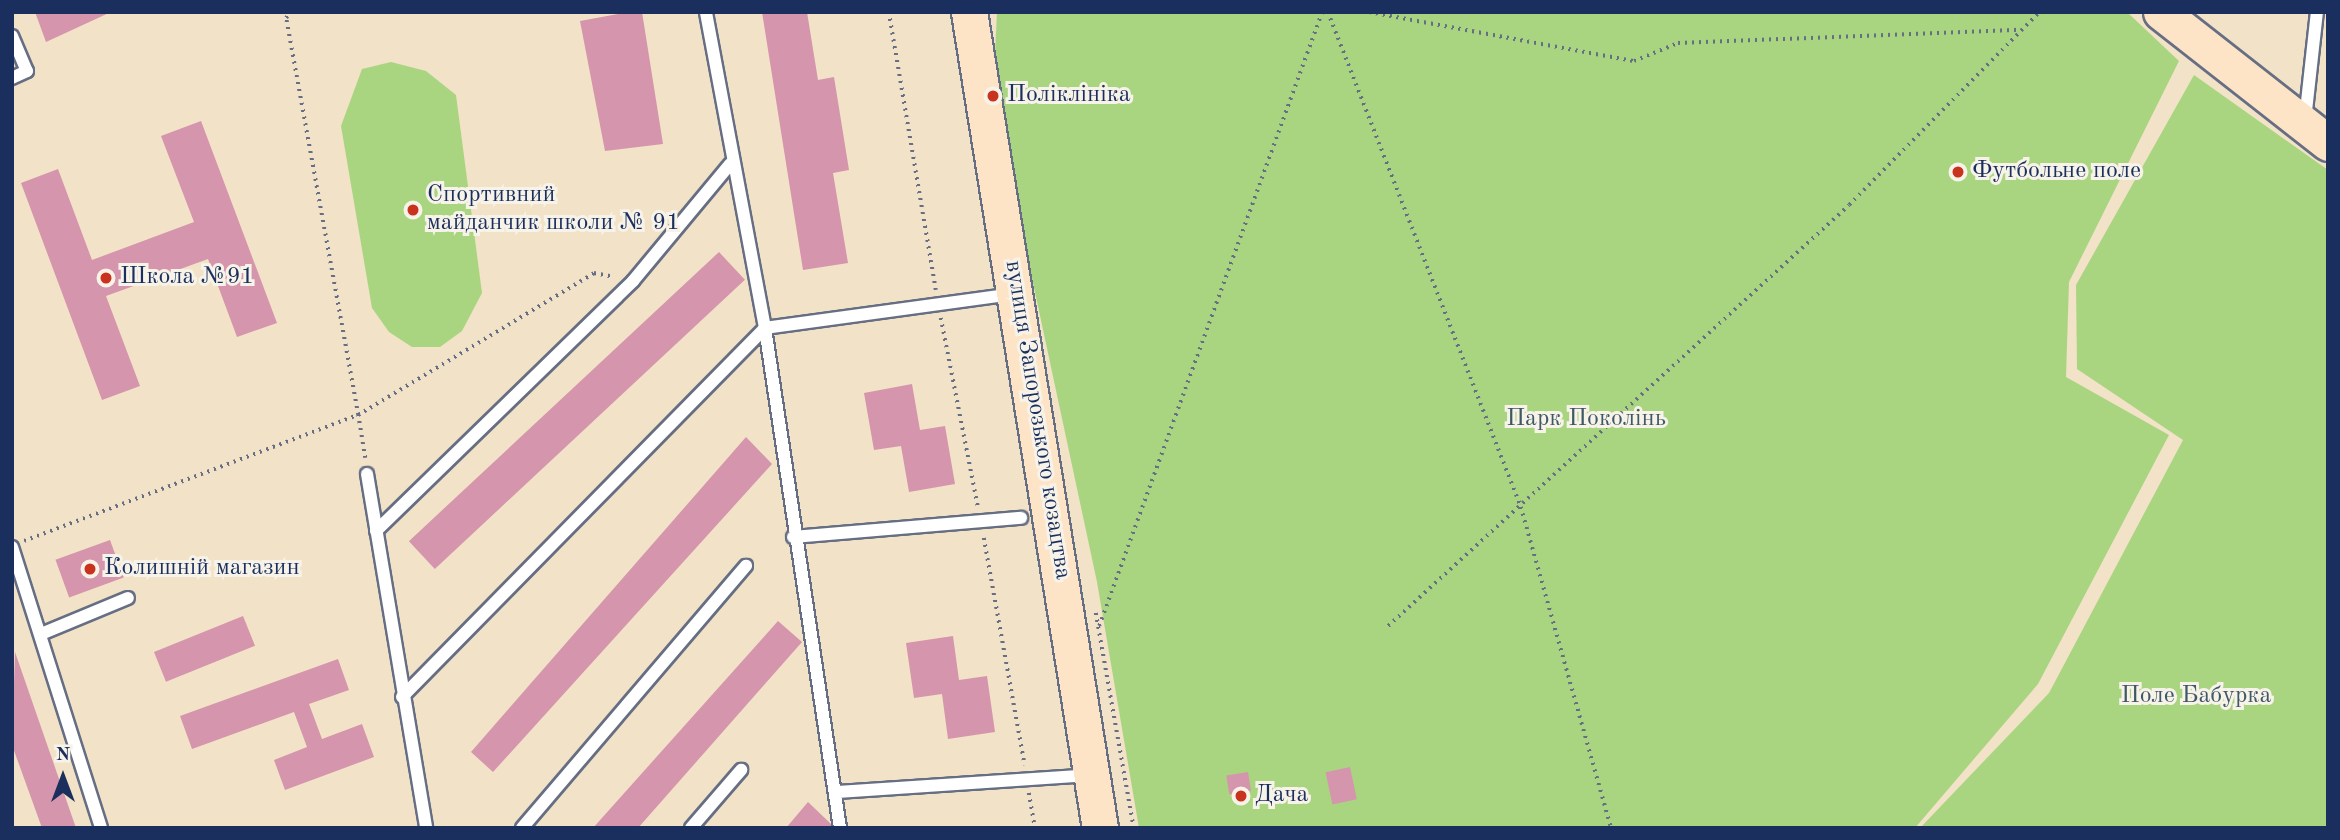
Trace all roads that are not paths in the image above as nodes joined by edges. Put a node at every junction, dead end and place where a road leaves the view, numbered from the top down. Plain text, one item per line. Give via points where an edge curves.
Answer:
1 (706, 12) edge
2 (969, 12) edge
3 (2161, 12) edge
4 (2317, 12) edge
5 (12, 36) edge
6 (12, 78) edge
7 (2316, 136) edge
8 (730, 164) junction
9 (1016, 294) junction
10 (765, 328) junction
11 (367, 474) road end
12 (1021, 518) dead end
13 (376, 531) junction
14 (793, 537) junction
15 (12, 546) edge
16 (746, 566) dead end
17 (128, 598) dead end
18 (41, 634) junction
19 (402, 697) junction
20 (741, 770) dead end
21 (1093, 775) junction
22 (836, 792) junction
23 (101, 828) edge
24 (426, 828) edge
25 (522, 828) edge
26 (691, 828) edge
27 (840, 828) edge
28 (1100, 828) edge

1 - 8 lane
2 - 9 street, вулиця Запорозького козацтва
3 - 7 street
4 - 7 lane
5 - 6 lane via 27,71
8 - 10 lane
8 - 13 lane via 633,281
9 - 10 lane
9 - 21 street, вулиця Запорозького козацтва
10 - 14 lane
10 - 19 lane
11 - 13 lane
12 - 14 lane
13 - 19 lane
14 - 22 lane
15 - 18 lane
16 - 25 lane
17 - 18 lane
18 - 23 lane
19 - 24 lane
20 - 26 lane
21 - 22 lane
21 - 28 street, вулиця Запорозького козацтва
22 - 27 lane

